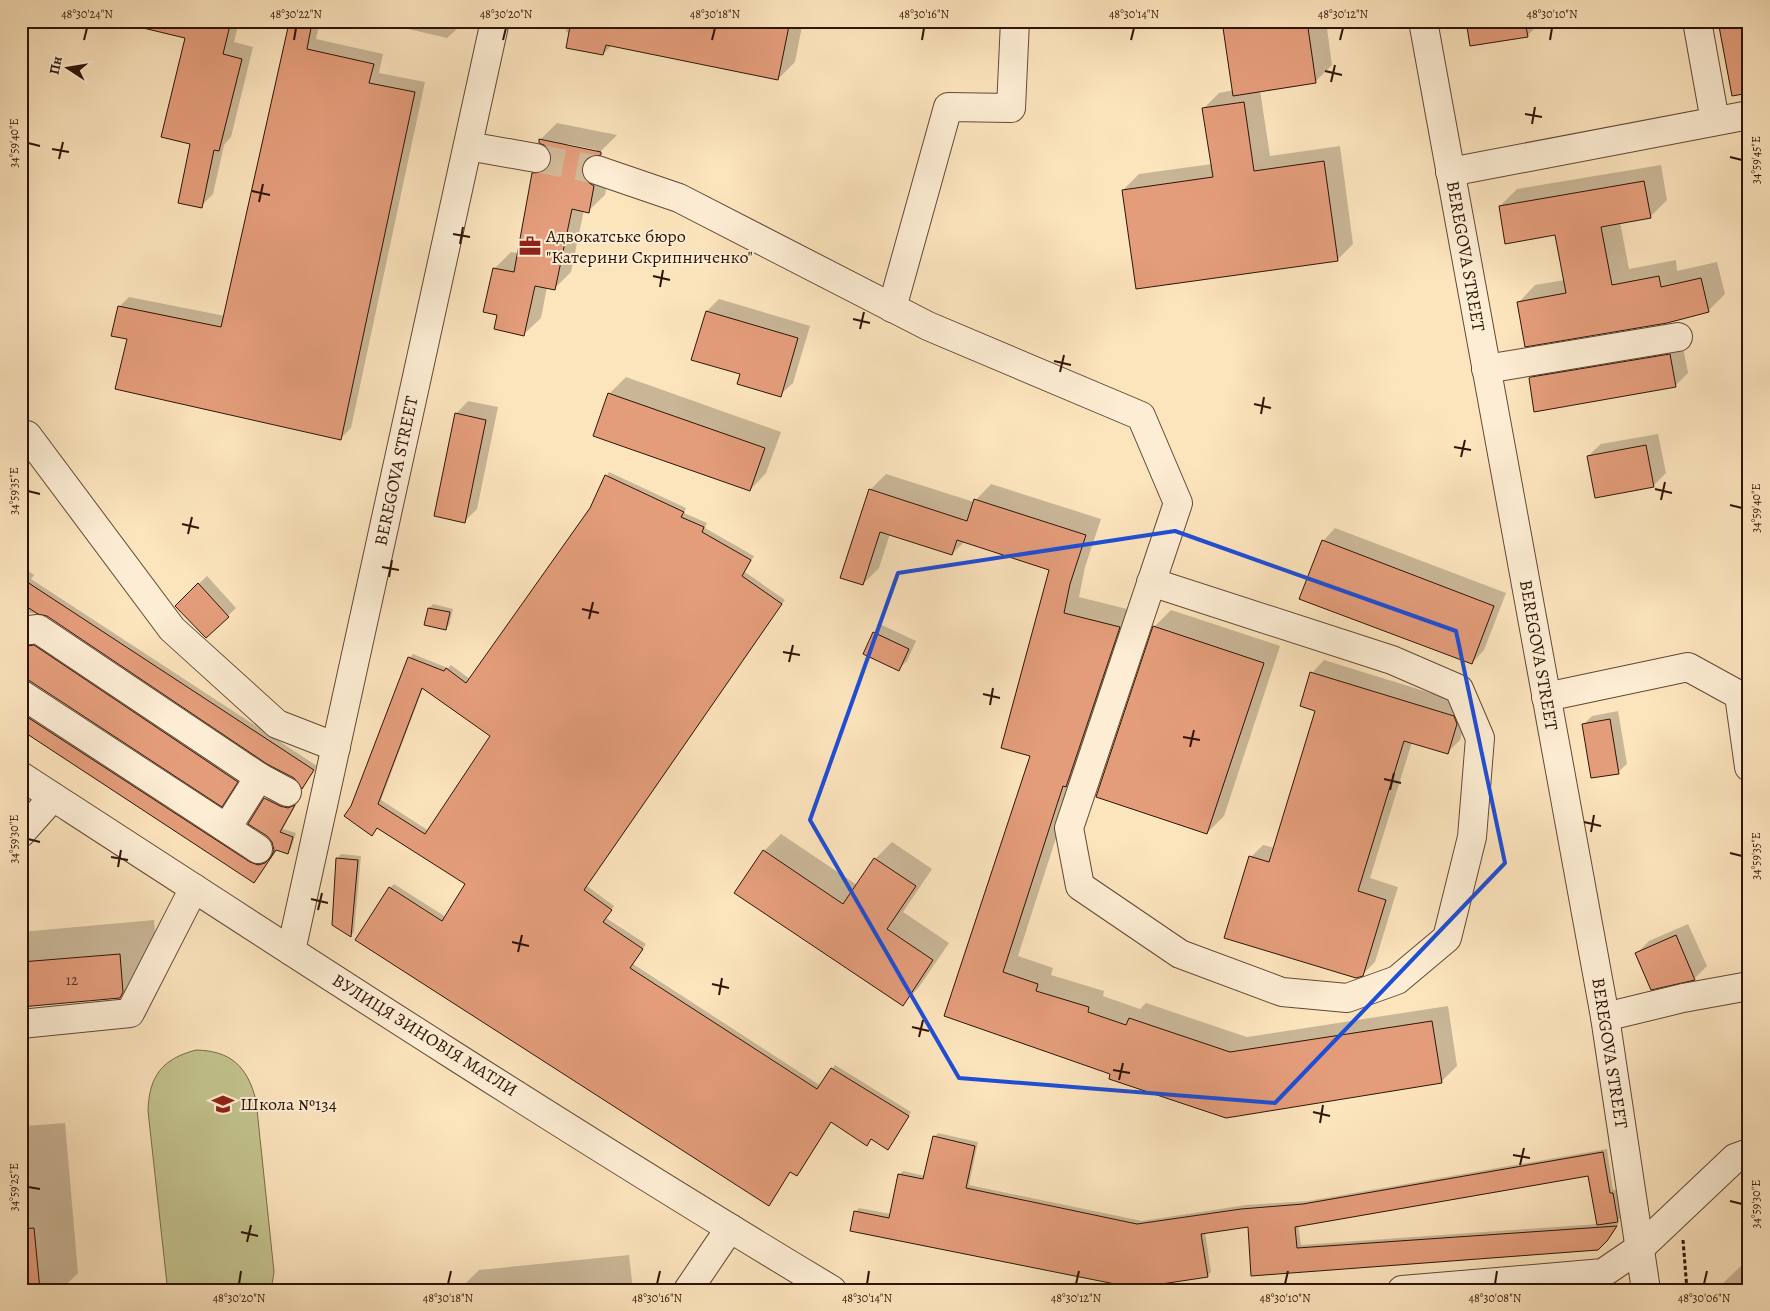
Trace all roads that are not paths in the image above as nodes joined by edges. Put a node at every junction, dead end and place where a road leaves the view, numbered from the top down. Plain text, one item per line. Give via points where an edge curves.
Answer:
1 (495, 21) edge
2 (1015, 21) edge
3 (1422, 21) edge
4 (1697, 21) edge
5 (1749, 115) edge
6 (1715, 121) junction
7 (468, 146) junction
8 (536, 158) tunnel mouth
9 (598, 170) tunnel mouth
10 (1450, 172) junction
11 (892, 308) junction
12 (1678, 337) dead end
13 (1486, 369) junction
14 (27, 435) dead end
15 (1151, 582) junction
16 (21, 631) edge
17 (21, 694) edge
18 (1546, 698) junction
19 (336, 747) junction
20 (1749, 767) edge
21 (21, 776) edge
22 (260, 776) junction
23 (287, 792) dead end
24 (53, 797) junction
25 (223, 826) junction
26 (21, 833) edge
27 (258, 848) dead end
28 (194, 888) junction
29 (291, 951) junction
30 (1749, 986) edge
31 (1605, 1017) junction
32 (21, 1024) edge
33 (1749, 1153) edge
34 (730, 1228) junction
35 (1640, 1247) junction
36 (688, 1290) edge
37 (832, 1290) edge
38 (1402, 1290) edge
39 (1646, 1290) edge

1 - 7 street, BEREGOVA STREET
2 - 11 street via 1011,108 948,107
3 - 10 street, BEREGOVA STREET
4 - 6 street
5 - 6 street
6 - 10 street
7 - 8 street
7 - 19 street, BEREGOVA STREET
9 - 11 street via 680,198
10 - 13 street, BEREGOVA STREET
11 - 15 street via 1142,416 1178,503
12 - 13 street
13 - 18 street, BEREGOVA STREET
14 - 19 street via 172,629 277,724
15 - 15 street via 1069,828 1080,886 1180,954 1282,992 1348,998 1397,980 1447,938 1472,837 1480,738 1459,689 1392,660
16 - 22 street via 38,629
17 - 25 street
18 - 20 street via 1688,667 1738,696
18 - 31 street, BEREGOVA STREET
19 - 29 street, BEREGOVA STREET
21 - 24 street, ВУЛИЦЯ ЗИНОВІЯ МАТЛИ
22 - 23 street
22 - 25 street via 230,823
24 - 26 street
24 - 28 street, ВУЛИЦЯ ЗИНОВІЯ МАТЛИ
25 - 27 street
28 - 29 street, ВУЛИЦЯ ЗИНОВІЯ МАТЛИ
28 - 32 street via 130,1013
29 - 34 street, ВУЛИЦЯ ЗИНОВІЯ МАТЛИ
30 - 31 street
31 - 35 street, BEREGOVA STREET
33 - 35 street via 1735,1158
34 - 36 street
34 - 37 street, ВУЛИЦЯ ЗИНОВІЯ МАТЛИ
35 - 38 street via 1603,1273
35 - 39 street, BEREGOVA STREET

